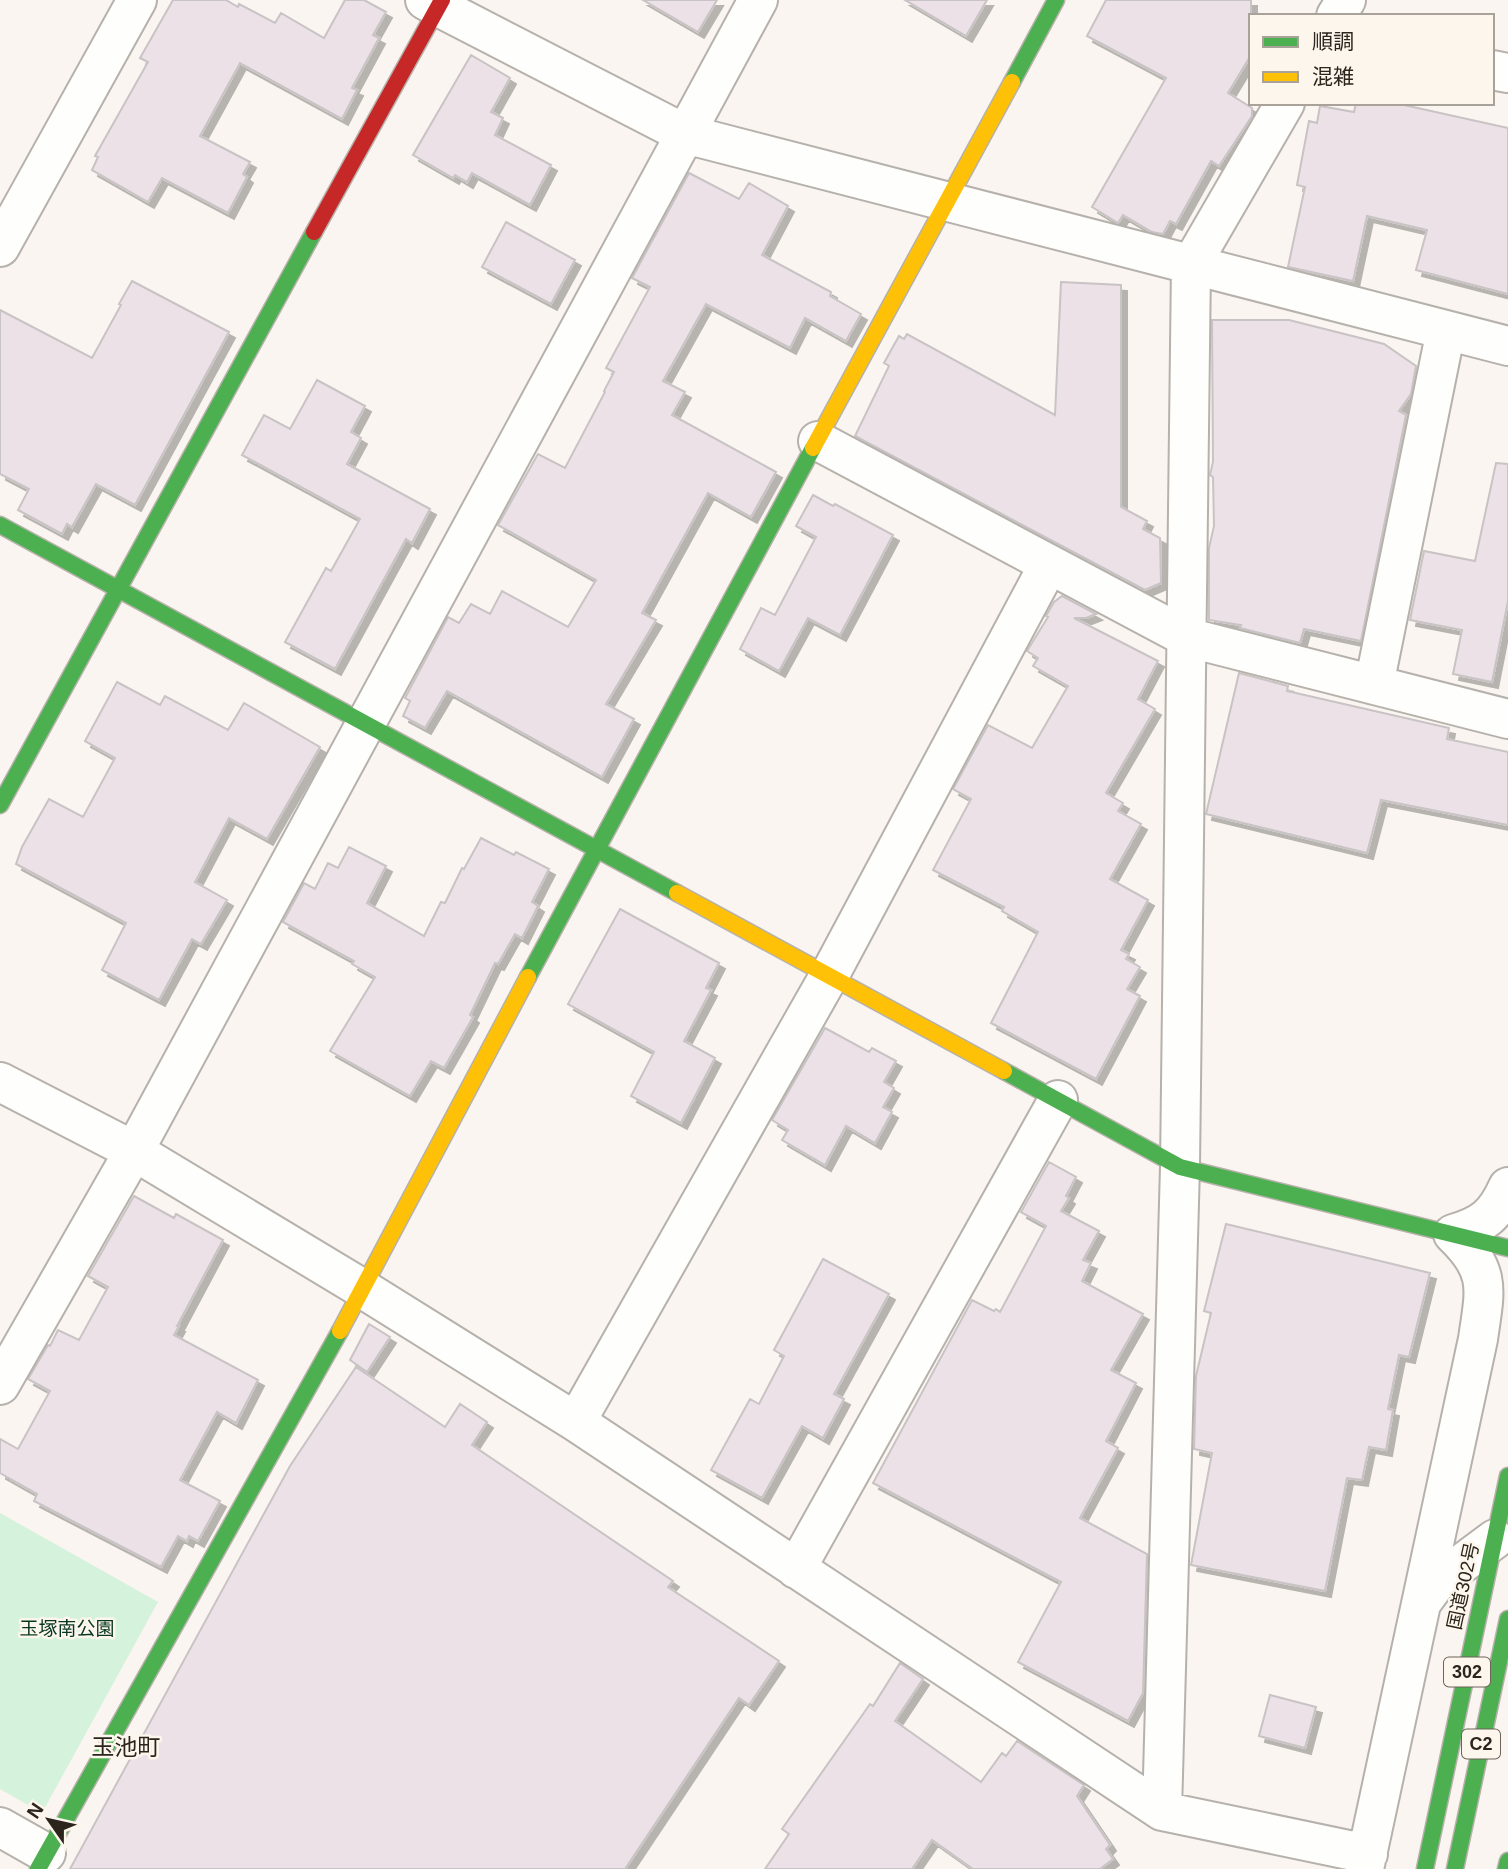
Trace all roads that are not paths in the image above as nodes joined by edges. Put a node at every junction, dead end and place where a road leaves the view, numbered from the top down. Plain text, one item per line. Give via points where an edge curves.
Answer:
1 (137, 0) edge
2 (758, 0) edge
3 (1056, 0) edge
4 (435, 2) edge
5 (1284, 105) edge
6 (685, 134) junction
7 (947, 203) junction
8 (0, 247) edge
9 (1191, 265) junction
10 (1446, 330) junction
11 (1508, 346) edge
12 (818, 441) junction
13 (0, 525) edge
14 (1049, 564) junction
15 (117, 588) junction
16 (1186, 637) junction
17 (1374, 685) junction
18 (1508, 719) edge
19 (365, 722) junction
20 (0, 805) edge
21 (596, 849) junction
22 (829, 976) junction
23 (0, 1082) edge
24 (1058, 1100) junction
25 (134, 1151) junction
26 (1180, 1167) junction
27 (1508, 1187) edge
28 (1453, 1234) junction
29 (1508, 1248) edge
30 (363, 1289) junction
31 (0, 1385) edge
32 (576, 1422) junction
33 (1508, 1476) edge
34 (1495, 1539) junction
35 (796, 1569) junction
36 (1422, 1602) junction
37 (1508, 1619) edge
38 (1162, 1811) junction
39 (0, 1827) edge
40 (42, 1861) edge
41 (1366, 1861) edge
42 (1508, 1861) edge
43 (1425, 1869) edge
44 (1455, 1869) edge
45 (1506, 1869) edge

1 - 8 street
2 - 6 street
3 - 7 main road
4 - 6 street
4 - 15 main road
5 - 9 street
6 - 7 street
6 - 19 street
7 - 9 street
7 - 12 main road
9 - 10 street
9 - 16 street
10 - 11 street
10 - 17 street
12 - 14 street
12 - 21 main road
13 - 15 main road
14 - 16 street
14 - 22 street
15 - 19 main road
15 - 20 main road
16 - 17 street
16 - 26 street
17 - 18 street
19 - 21 main road
19 - 25 street
21 - 22 main road
21 - 30 main road
22 - 24 main road
22 - 32 street
23 - 25 street
24 - 26 main road
24 - 35 street
25 - 30 street
25 - 31 street
26 - 28 main road
26 - 38 street
27 - 28 street via 1490,1216 1476,1227
28 - 29 main road
28 - 36 street via 1470,1250 1485,1291
30 - 32 street
30 - 40 main road
32 - 35 street
33 - 34 main road, 国道302号 / 302
34 - 36 street via 1436,1583
34 - 43 main road, 国道302号 / 302
35 - 38 street
36 - 41 street
37 - 44 main road, C2
38 - 41 street
39 - 40 street
42 - 45 main road

